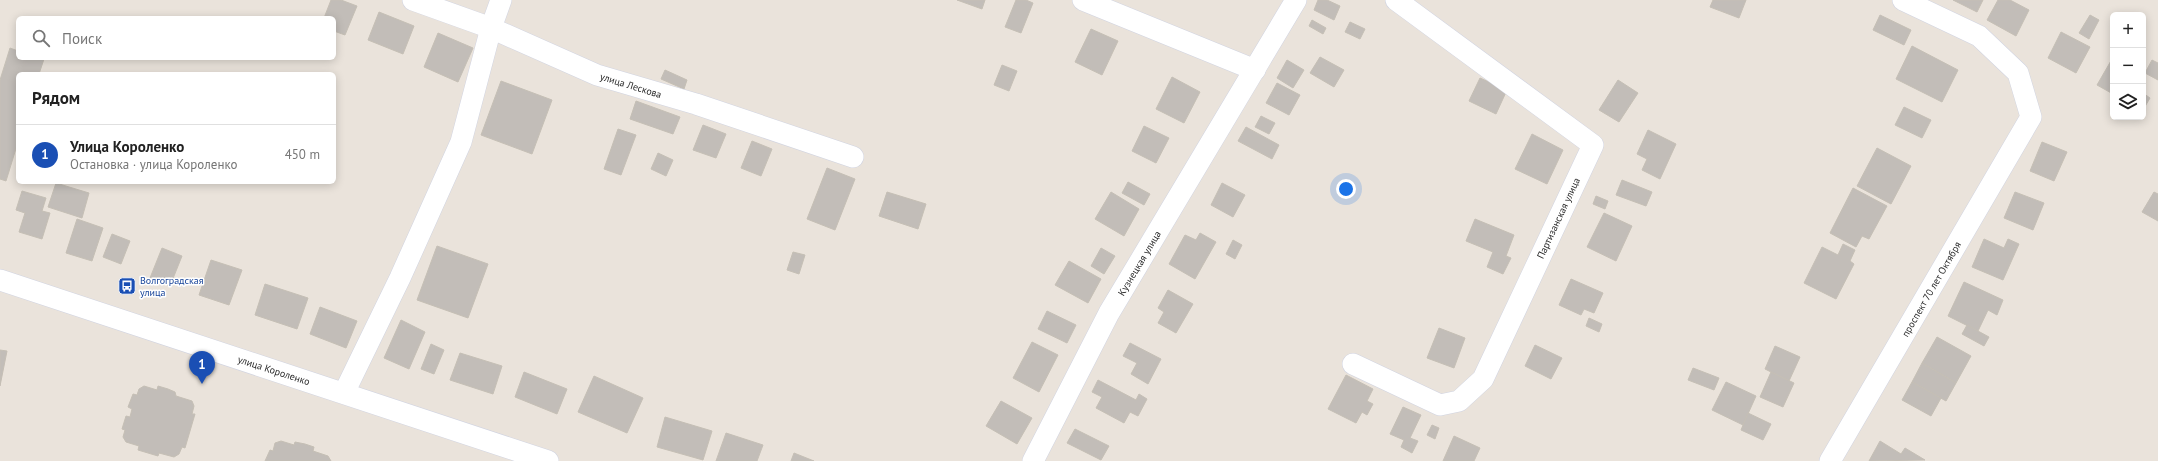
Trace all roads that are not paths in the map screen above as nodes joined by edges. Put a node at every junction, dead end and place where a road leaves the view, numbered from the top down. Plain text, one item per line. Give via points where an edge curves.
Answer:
1 (413, 0) edge
2 (501, 0) edge
3 (1083, 0) edge
4 (1296, 0) edge
5 (1396, 0) edge
6 (1902, 0) edge
7 (491, 28) junction
8 (1255, 70) junction
9 (853, 157) dead end
10 (0, 280) edge
11 (1353, 364) dead end
12 (344, 393) junction
13 (548, 461) edge
14 (1033, 461) edge
15 (1830, 461) edge

1 - 7 street, улица Лескова
2 - 7 street
3 - 8 street
4 - 8 street, Кузнецкая улица
5 - 11 street, Партизанская улица via 1593,145 1483,379 1459,401 1440,405
6 - 15 street, проспект 70 лет Октября via 1979,36 2018,73 2031,117
7 - 9 street, улица Лескова via 597,75 696,104
7 - 12 street via 461,142 400,278
8 - 14 street, Кузнецкая улица via 1109,313
10 - 12 street, улица Короленко
12 - 13 street, улица Короленко

